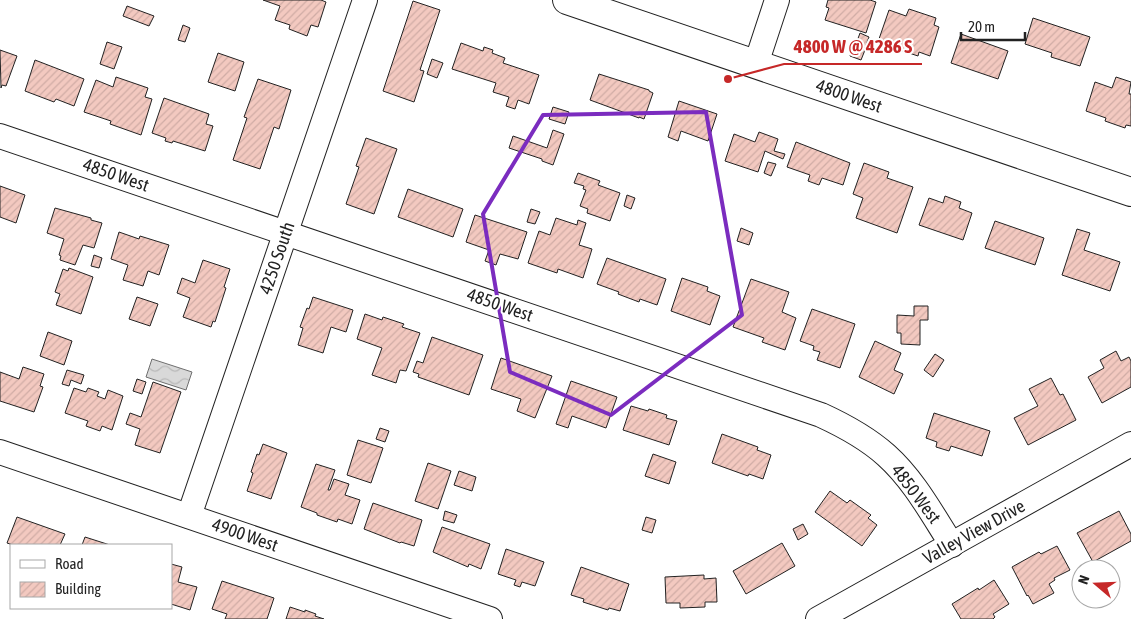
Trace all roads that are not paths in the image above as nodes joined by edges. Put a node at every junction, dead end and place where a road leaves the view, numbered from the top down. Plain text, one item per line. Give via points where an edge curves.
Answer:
1 (365, 0) edge
2 (567, 0) edge
3 (777, 0) edge
4 (613, 8) edge
5 (756, 64) junction
6 (0, 136) edge
7 (1131, 192) edge
8 (286, 232) junction
9 (1131, 444) edge
10 (0, 452) edge
11 (189, 516) junction
12 (952, 545) junction
13 (490, 619) edge
14 (818, 619) edge

1 - 8 street, 4250 South
2 - 4 main road, 4800 West
3 - 5 street
4 - 5 main road, 4800 West
5 - 7 main road, 4800 West
6 - 8 street, 4850 West
8 - 11 street, 4250 South
8 - 12 street, 4850 West via 839,423 873,444 899,468
9 - 12 street, Valley View Drive
10 - 11 street, 4900 West
11 - 13 street, 4900 West
12 - 14 street, Valley View Drive

